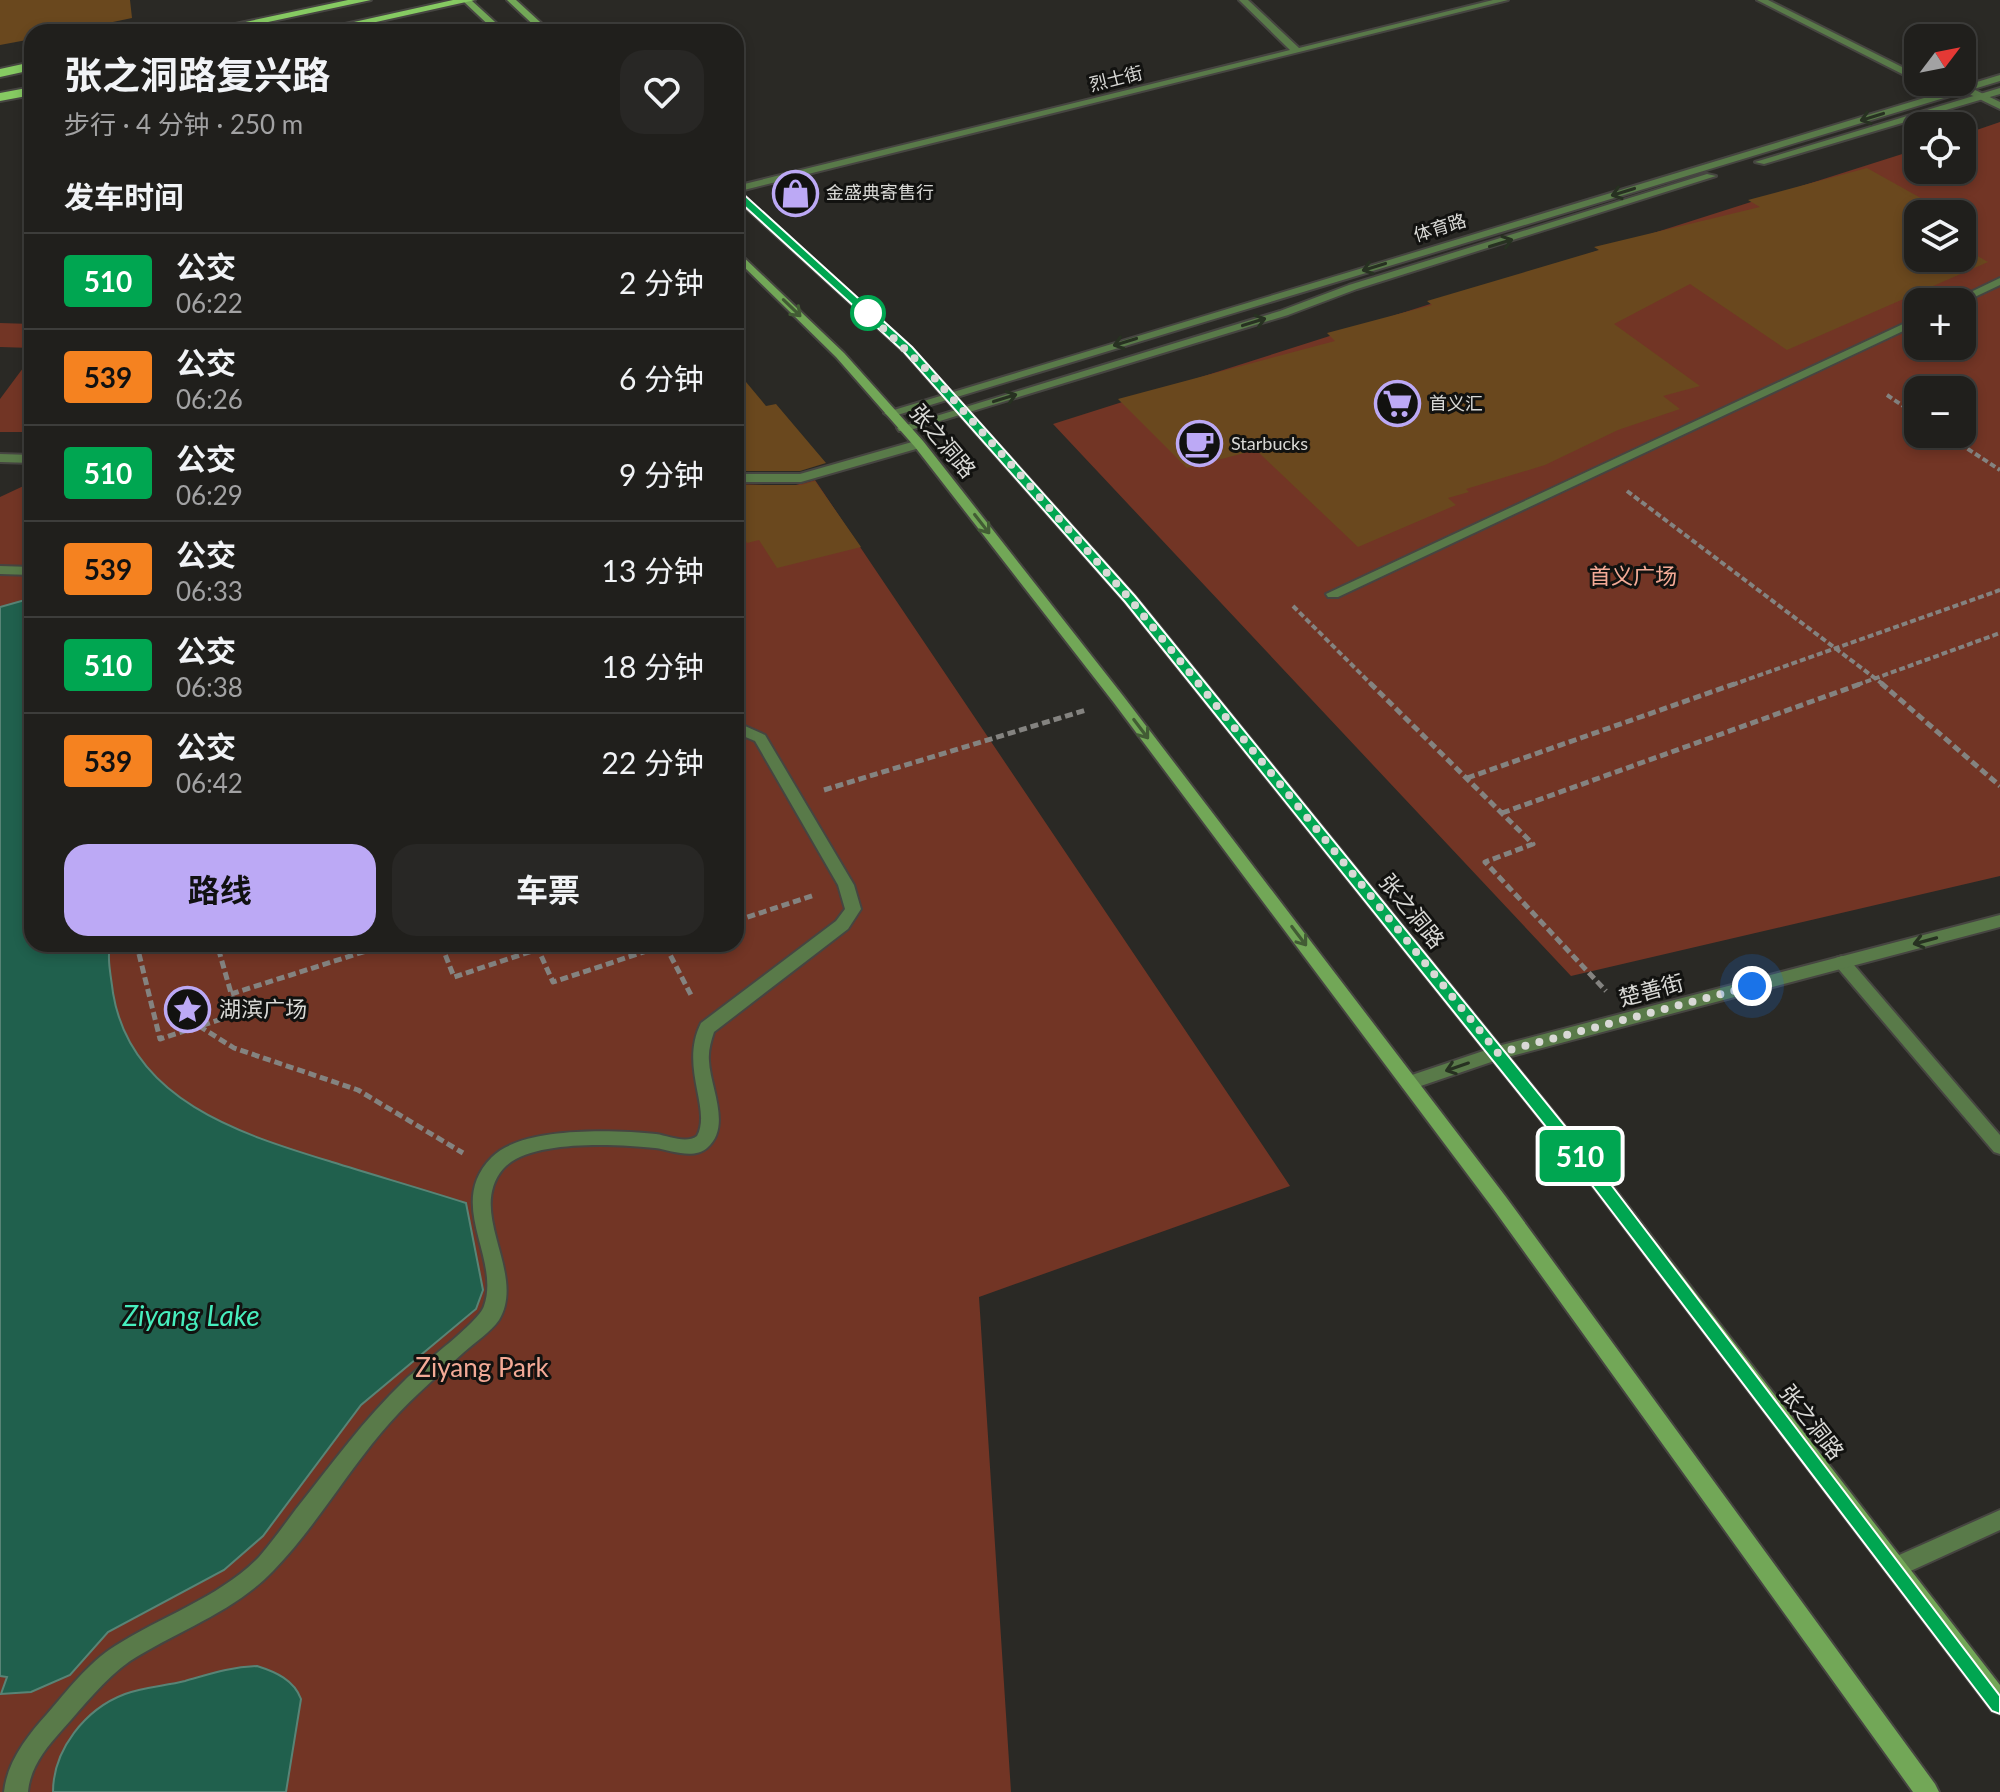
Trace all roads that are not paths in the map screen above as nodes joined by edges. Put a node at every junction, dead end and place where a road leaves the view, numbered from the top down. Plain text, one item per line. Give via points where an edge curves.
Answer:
1 (365, 0) edge
2 (467, 0) edge
3 (511, 0) edge
4 (1243, 0) edge
5 (1504, 0) edge
6 (1761, 0) edge
7 (244, 24) edge
8 (353, 24) edge
9 (492, 24) edge
10 (537, 24) edge
11 (1297, 51) junction
12 (24, 68) edge
13 (1904, 72) edge
14 (0, 73) edge
15 (2000, 78) edge
16 (1976, 86) edge
17 (2000, 91) edge
18 (24, 92) edge
19 (1976, 94) edge
20 (1941, 96) edge
21 (0, 97) edge
22 (1982, 97) junction
23 (2000, 106) edge
24 (744, 189) edge
25 (744, 198) edge
26 (744, 261) edge
27 (2000, 281) edge
28 (1976, 292) edge
29 (1904, 327) edge
30 (950, 395) junction
31 (964, 410) junction
32 (890, 413) junction
33 (903, 428) junction
34 (919, 444) junction
35 (0, 458) edge
36 (24, 459) edge
37 (744, 478) edge
38 (0, 570) edge
39 (24, 571) edge
40 (1333, 594) dead end
41 (744, 731) edge
42 (2000, 921) edge
43 (1842, 962) junction
44 (1498, 1053) junction
45 (1409, 1083) junction
46 (2000, 1147) edge
47 (2000, 1520) edge
48 (1896, 1567) junction
49 (2000, 1703) edge
50 (16, 1792) edge
51 (1927, 1792) edge

1 - 7 main road
2 - 8 main road
2 - 9 main road
3 - 10 main road
4 - 11 street
5 - 11 street, 烈士街
6 - 13 street
11 - 24 street, 烈士街
12 - 14 main road
15 - 16 street, 体育路
17 - 22 street
18 - 21 main road
19 - 22 street
20 -> 30 street, 体育路
22 - 23 street
31 -> 22 street
25 - 30 main road, 张之洞路
26 -> 32 main road, 张之洞路 via 840,355
27 - 28 street
29 - 40 street
30 - 31 main road, 张之洞路
30 - 32 street, 体育路
31 - 33 street
31 - 44 main road, 张之洞路 via 1130,599
32 - 33 main road, 张之洞路
33 - 34 main road, 张之洞路
34 - 37 street via 801,478
34 -> 45 main road, 张之洞路
35 - 36 street
38 - 39 street
41 - 50 street via 760,738 846,885 851,916 707,1028 697,1060 708,1100 705,1140 681,1147 647,1140 544,1141 516,1148 498,1161 480,1197 498,1293 491,1316 374,1426 246,1583 120,1655 89,1683 34,1745
42 -> 43 street, 楚善街
43 - 44 street, 楚善街
43 - 46 street
44 -> 45 street, 楚善街
44 - 48 main road, 张之洞路
45 - 51 main road, 张之洞路
47 - 48 street
48 - 49 main road, 张之洞路

